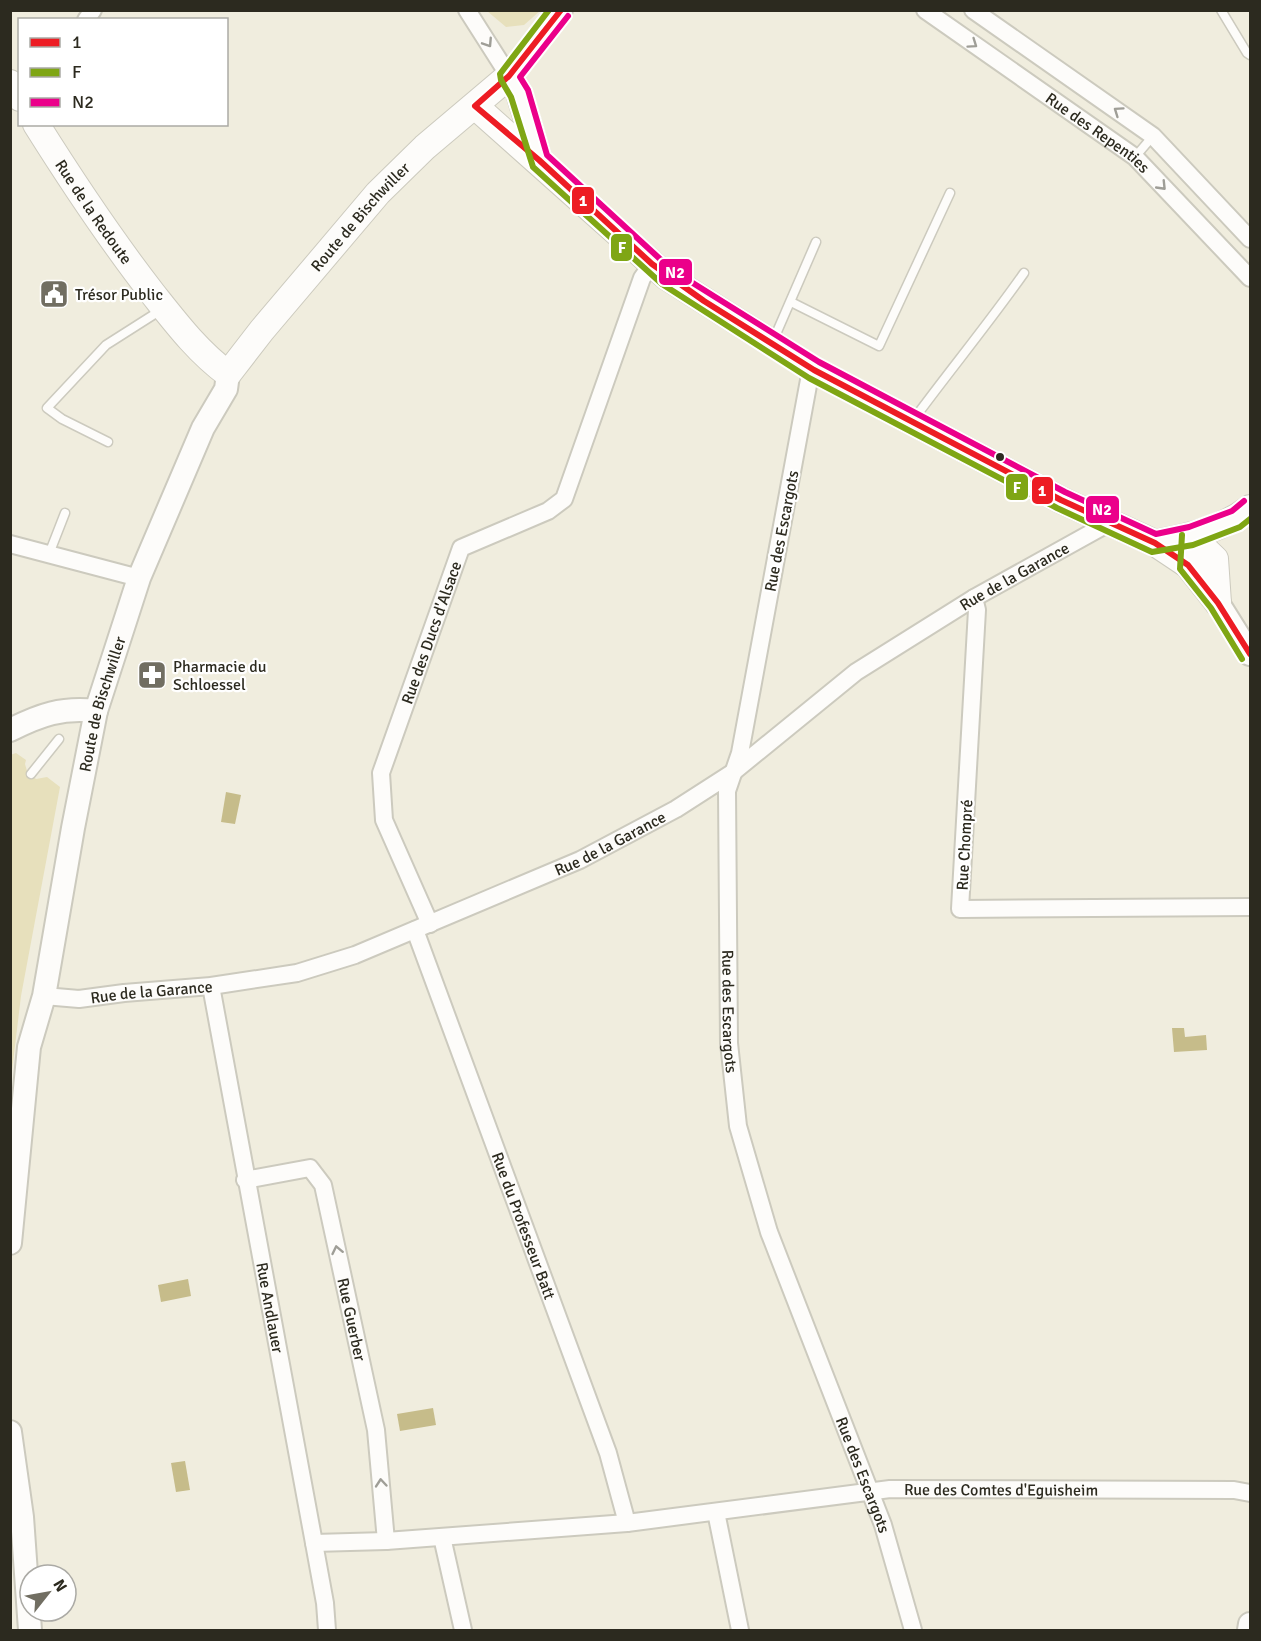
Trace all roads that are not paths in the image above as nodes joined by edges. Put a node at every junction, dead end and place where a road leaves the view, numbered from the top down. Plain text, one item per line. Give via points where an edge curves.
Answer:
1 (467, 10) edge
2 (561, 10) edge
3 (925, 10) edge
4 (973, 10) edge
5 (1221, 10) edge
6 (1251, 55) edge
7 (509, 76) junction
8 (475, 106) junction
9 (37, 126) edge
10 (1153, 136) junction
11 (1135, 157) junction
12 (539, 160) junction
13 (950, 193) dead end
14 (1251, 239) edge
15 (816, 242) dead end
16 (652, 264) junction
17 (1024, 273) dead end
18 (1251, 278) edge
19 (791, 302) junction
20 (164, 308) junction
21 (772, 344) junction
22 (814, 370) junction
23 (228, 374) junction
24 (912, 423) junction
25 (108, 442) dead end
26 (65, 513) dead end
27 (1244, 514) edge
28 (1108, 523) junction
29 (1191, 536) junction
30 (1155, 543) junction
31 (10, 544) edge
32 (49, 554) junction
33 (1215, 559) junction
34 (1188, 564) junction
35 (139, 578) junction
36 (975, 598) junction
37 (1218, 603) junction
38 (1251, 654) edge
39 (96, 711) junction
40 (10, 730) edge
41 (59, 740) dead end
42 (732, 773) junction
43 (31, 774) dead end
44 (1251, 907) edge
45 (422, 927) junction
46 (211, 986) junction
47 (44, 996) junction
48 (245, 1180) junction
49 (10, 1243) edge
50 (10, 1432) edge
51 (13, 1469) edge
52 (870, 1491) junction
53 (1251, 1493) edge
54 (716, 1512) junction
55 (627, 1523) junction
56 (442, 1537) junction
57 (386, 1541) junction
58 (314, 1543) junction
59 (1251, 1624) edge
60 (30, 1630) edge
61 (327, 1630) edge
62 (463, 1630) edge
63 (740, 1630) edge
64 (913, 1630) edge
65 (1249, 1630) edge

1 -> 7 street
2 - 7 street
3 -> 11 street, Rue des Repenties
10 -> 4 street, Rue des Repenties
5 - 6 lane
7 - 8 main road, Route de Bischwiller
7 - 12 main road via 519,93
8 - 12 main road
8 - 23 main road, Route de Bischwiller via 378,193
9 - 20 main road, Rue de la Redoute via 128,262
10 - 11 lane
10 - 14 street, Rue des Repenties
11 -> 18 street, Rue des Repenties
12 - 16 main road
13 - 19 lane via 879,346
15 - 19 lane
16 - 21 main road
16 - 45 street, Rue des Ducs d'Alsace via 642,278 564,498 548,511 461,548 381,773 384,820
17 - 24 lane
19 - 21 lane
20 - 23 main road, Rue de la Redoute via 195,346
20 - 25 lane via 106,345 47,408
21 - 22 main road
22 - 24 main road
22 - 42 street, Rue des Escargots via 809,380 740,753
23 - 35 street, Route de Bischwiller via 226,389 204,425
24 - 28 main road
26 - 32 lane
27 - 29 main road
27 - 33 main road
28 - 30 main road
28 - 36 street, Rue de la Garance
29 - 30 main road
29 - 33 main road
29 - 34 main road
30 - 34 main road
31 - 32 street
32 - 35 street
33 - 34 main road
33 - 37 main road
34 - 37 main road
35 - 39 street, Route de Bischwiller
36 - 42 street, Rue de la Garance via 856,672
36 - 44 street, Rue Chompré via 960,909
37 - 38 street
39 - 40 street via 61,710
39 - 47 street, Route de Bischwiller
41 - 43 lane
42 - 45 street, Rue de la Garance via 676,809 580,860
42 - 52 street, Rue des Escargots via 727,791 729,1043 738,1126 769,1232
45 - 46 street, Rue de la Garance via 355,956 297,974
45 - 55 street, Rue du Professeur Batt via 608,1453
46 - 47 street, Rue de la Garance via 80,999
46 - 48 street, Rue Andlauer
47 - 49 street, Route de Bischwiller via 37,1069 19,1165
57 -> 48 street, Rue Guerber via 376,1430 323,1185 310,1168
48 - 58 street, Rue Andlauer
50 - 51 street
51 - 60 street via 22,1517
52 - 53 street, Rue des Comtes d'Eguisheim
52 - 54 street, Rue des Comtes d'Eguisheim
52 - 64 street, Rue des Escargots
54 - 55 street, Rue des Comtes d'Eguisheim
54 - 63 street
55 - 56 street, Rue des Comtes d'Eguisheim
56 - 57 street, Rue des Comtes d'Eguisheim
56 - 62 street
57 - 58 street, Rue des Comtes d'Eguisheim
58 - 61 street, Rue Andlauer
59 - 65 street

